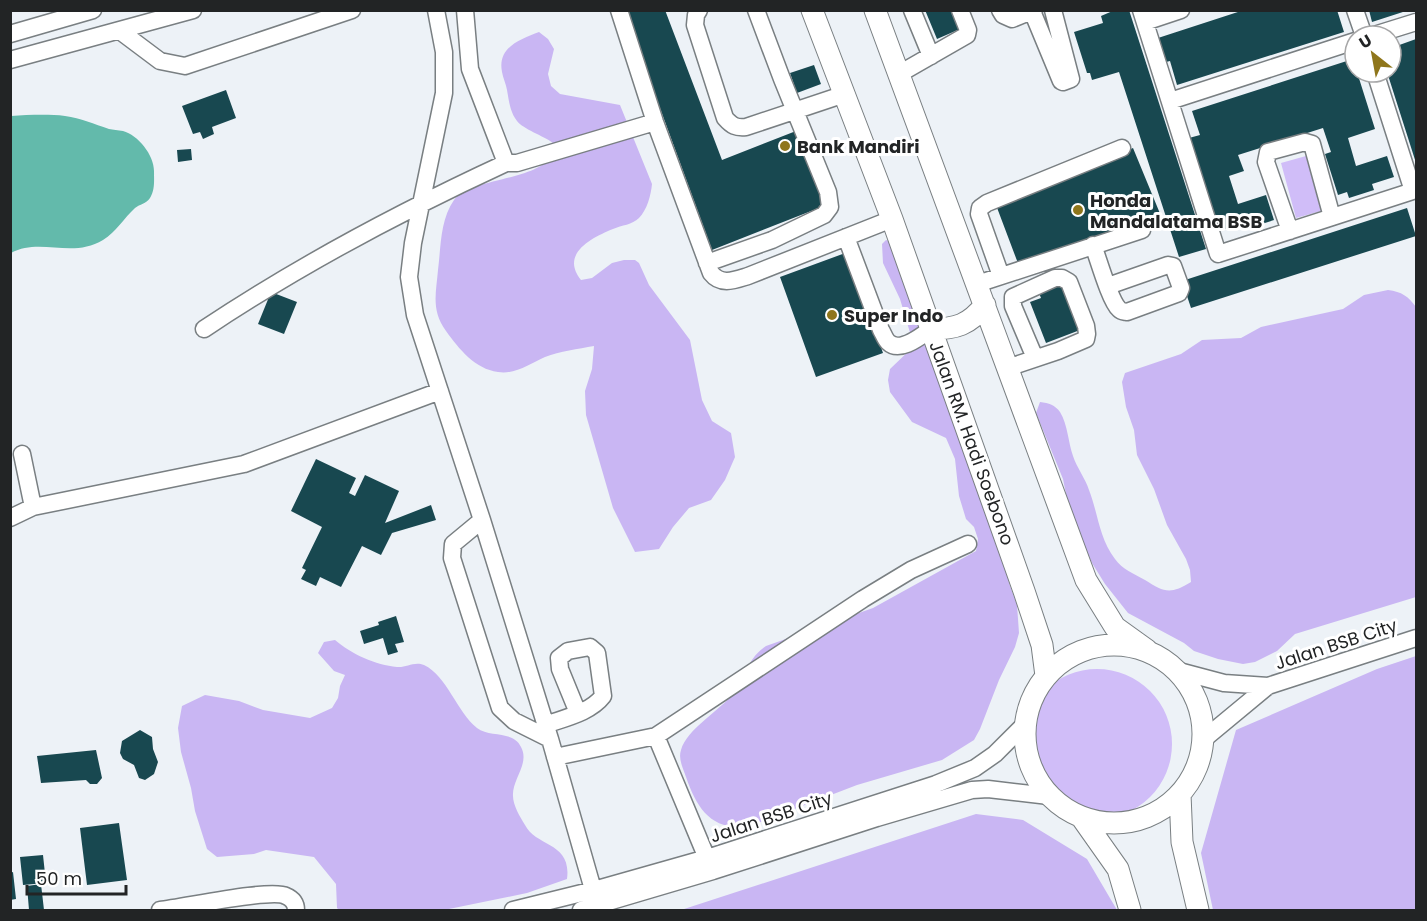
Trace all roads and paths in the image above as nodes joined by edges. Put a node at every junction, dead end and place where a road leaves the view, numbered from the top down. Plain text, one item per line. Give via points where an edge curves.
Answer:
1 (93, 10) edge
2 (352, 10) edge
3 (436, 10) edge
4 (465, 10) edge
5 (619, 10) edge
6 (699, 10) edge
7 (756, 10) edge
8 (812, 10) edge
9 (874, 10) edge
10 (912, 10) edge
11 (960, 10) edge
12 (1000, 10) edge
13 (1053, 10) edge
14 (1181, 10) edge
15 (1033, 11) edge
16 (182, 12) edge
17 (1143, 16) edge
18 (43, 17) edge
19 (120, 31) junction
20 (10, 34) edge
21 (1343, 45) edge
22 (931, 56) junction
23 (10, 60) edge
24 (899, 74) junction
25 (1379, 84) edge
26 (845, 94) junction
27 (1170, 101) junction
28 (794, 112) junction
29 (655, 122) junction
30 (1122, 148) dead end
31 (506, 163) junction
32 (1415, 191) edge
33 (420, 203) junction
34 (1332, 217) junction
35 (892, 219) junction
36 (1142, 230) dead end
37 (1290, 231) junction
38 (846, 237) junction
39 (1094, 246) junction
40 (707, 263) junction
41 (1001, 276) junction
42 (977, 284) junction
43 (1108, 286) dead end
44 (985, 305) junction
45 (204, 329) dead end
46 (931, 329) junction
47 (1035, 358) junction
48 (1007, 368) junction
49 (440, 391) junction
50 (22, 454) dead end
51 (33, 507) junction
52 (10, 518) edge
53 (482, 520) junction
54 (968, 544) dead end
55 (1416, 638) edge
56 (1147, 650) junction
57 (1175, 670) junction
58 (1046, 676) junction
59 (1268, 686) junction
60 (578, 713) dead end
61 (1024, 725) junction
62 (547, 732) junction
63 (656, 736) junction
64 (1204, 739) junction
65 (555, 757) junction
66 (1180, 794) junction
67 (1049, 796) junction
68 (1082, 818) junction
69 (710, 865) junction
70 (591, 902) edge
71 (160, 910) edge
72 (296, 910) edge
73 (513, 910) edge
74 (1130, 910) edge
75 (1198, 910) edge

1 - 18 street
2 - 19 street via 185,66 160,61
3 - 33 street via 444,52 444,93
4 - 31 street via 470,69
5 - 29 street
6 - 28 street via 695,25 722,109 731,124 746,127
7 - 28 street
8 - 26 main road, Jalan RM. Hadi Soebono
9 - 24 main road
10 - 22 street
11 - 22 street via 967,35
12 - 15 street via 1012,19
13 - 15 street via 1071,79 1064,82
14 - 17 street
16 - 19 street
17 - 27 street
18 - 20 street
19 - 23 street
21 - 27 street
22 - 24 street
24 - 42 main road
25 - 32 street
26 - 28 street
26 - 35 main road, Jalan RM. Hadi Soebono
27 - 37 street via 1218,254
28 - 40 street via 828,192 830,207 824,215 772,240
29 - 31 street
29 - 40 street
30 - 41 street via 980,208
31 - 33 street
32 - 34 street
33 - 45 street
33 - 49 street via 409,277 415,315
34 - 37 street
34 - 37 street via 1312,144 1305,142 1268,153 1266,162
35 - 38 street
35 - 46 main road, Jalan RM. Hadi Soebono
36 - 39 street
38 - 40 street via 732,281 715,278
38 - 46 street via 887,342 900,346
39 - 41 street
39 - 43 street
41 - 42 street
42 - 44 main road
44 - 46 main road via 974,318 958,326
44 - 48 main road
46 - 58 main road, Jalan RM. Hadi Soebono via 1034,618
47 - 47 street via 1012,306 1013,297 1062,278 1069,282 1086,326 1086,339
47 - 48 street
48 - 56 main road via 1086,580 1115,627
49 - 51 street via 244,464
49 - 53 street
50 - 51 street
51 - 52 street
53 - 62 street
53 - 62 street via 453,544 452,558 500,708 514,722
54 - 63 street via 911,570 863,599
55 - 59 street, Jalan BSB City
56 - 57 main road
56 - 58 main road via 1120,644 1092,647 1067,658
57 - 59 street, Jalan BSB City via 1224,683
57 - 64 main road via 1187,681 1198,702
58 - 61 main road via 1031,699
59 - 64 street, Jalan BSB City
60 - 62 street
61 - 67 main road via 1031,770
61 - 69 street, Jalan BSB City via 975,768
62 - 65 street
63 - 65 street
63 - 69 street
64 - 66 main road via 1195,772
65 - 70 street
66 - 68 main road via 1159,811 1134,821 1108,824
66 - 75 main road via 1182,842
67 - 68 main road
67 - 69 street, Jalan BSB City via 972,790
68 - 74 main road via 1118,869
69 - 70 street, Jalan BSB City
70 - 73 street, Jalan BSB City
71 - 72 street via 280,894 293,901

